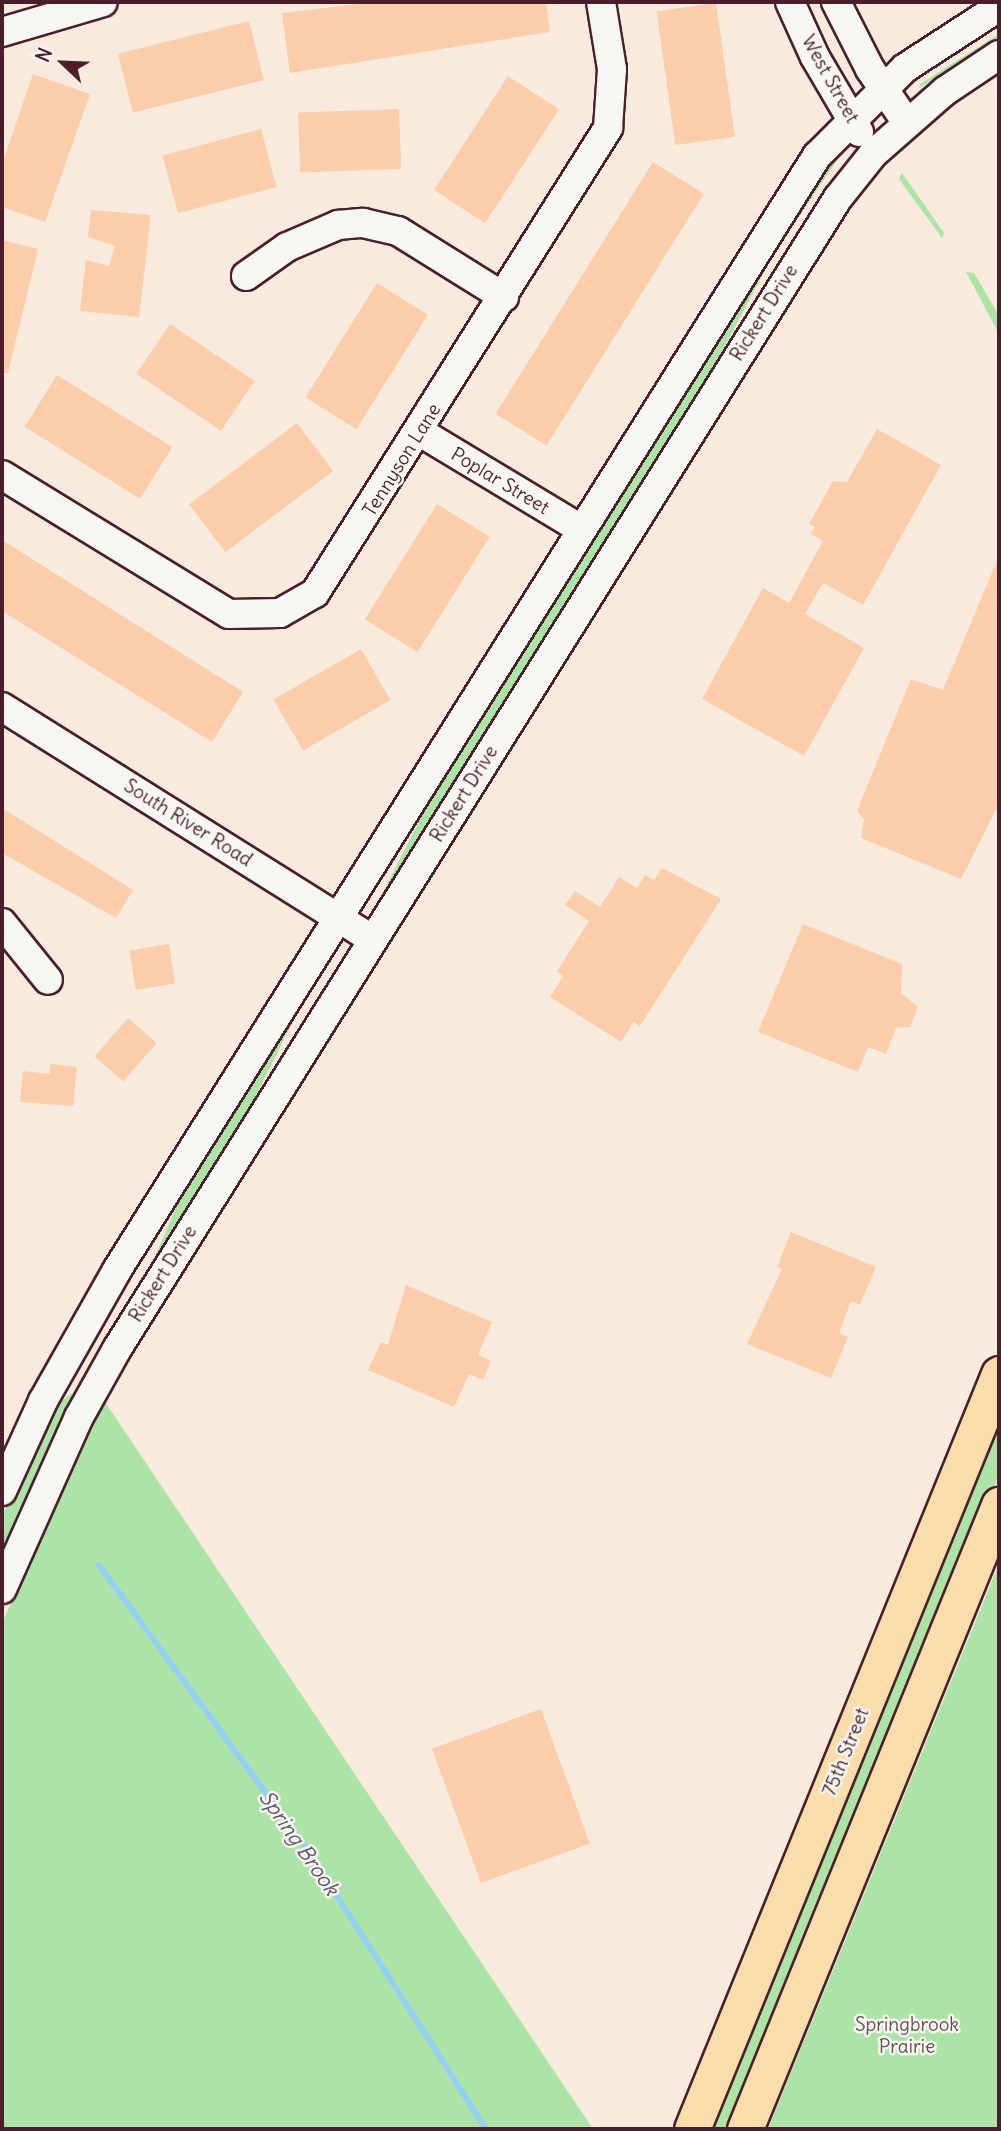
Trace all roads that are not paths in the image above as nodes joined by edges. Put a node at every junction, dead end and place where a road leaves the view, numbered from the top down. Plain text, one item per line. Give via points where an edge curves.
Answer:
1 (103, 2) edge
2 (601, 2) edge
3 (790, 2) edge
4 (836, 2) edge
5 (999, 7) edge
6 (2, 32) edge
7 (999, 55) edge
8 (881, 88) junction
9 (851, 118) junction
10 (907, 123) junction
11 (873, 154) junction
12 (246, 276) dead end
13 (504, 297) junction
14 (420, 432) junction
15 (2, 475) edge
16 (581, 529) junction
17 (2, 707) edge
18 (337, 917) junction
19 (2, 923) edge
20 (373, 940) junction
21 (48, 980) dead end
22 (999, 1374) edge
23 (2, 1491) edge
24 (999, 1505) edge
25 (2, 1588) edge
26 (692, 2129) edge
27 (745, 2129) edge

1 - 6 street
2 - 13 street, Tennyson Lane via 612,69 608,128
3 - 9 street, West Street
4 - 8 street, West Street
5 - 8 street, Rickert Drive
7 - 10 street, Rickert Drive
8 - 9 street, Rickert Drive
8 - 10 street, West Street
9 - 11 street, West Street
9 - 16 street, Rickert Drive via 777,216
10 - 11 street, Rickert Drive
11 - 20 street, Rickert Drive via 791,270
12 - 13 street via 287,247 338,225 363,223 398,232
13 - 14 street, Tennyson Lane
14 - 15 street, Tennyson Lane via 325,582 292,608 262,616 229,614 200,600
14 - 16 street, Poplar Street
16 - 18 street, Rickert Drive
17 - 18 street, South River Road
18 - 20 street, South River Road
18 - 23 street, Rickert Drive via 85,1324
19 - 21 street
20 - 25 street, Rickert Drive via 117,1349 79,1417
22 - 26 main road, 75th Street
24 - 27 main road

